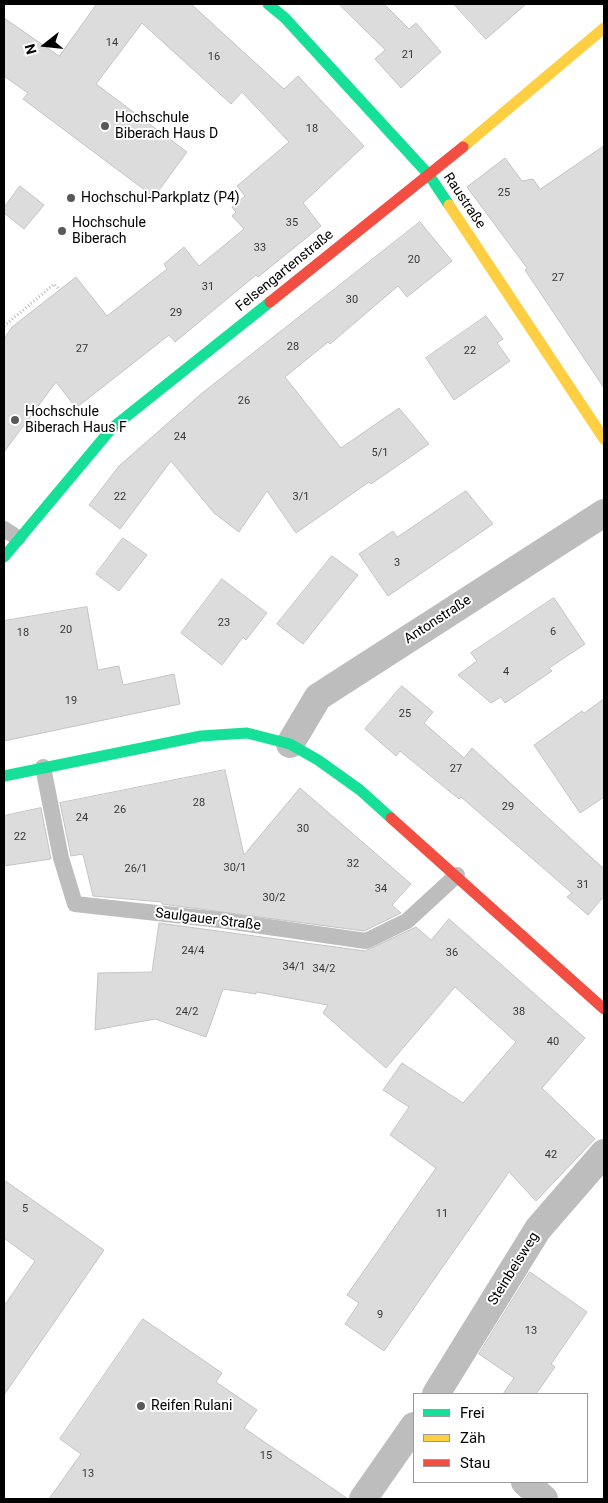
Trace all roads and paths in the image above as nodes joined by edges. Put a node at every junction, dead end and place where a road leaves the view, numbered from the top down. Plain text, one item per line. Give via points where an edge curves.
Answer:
1 (268, 4) edge
2 (604, 28) edge
3 (429, 175) junction
4 (60, 290) dead end
5 (4, 326) edge
6 (604, 439) edge
7 (604, 514) edge
8 (4, 529) edge
9 (18, 538) junction
10 (4, 556) edge
11 (290, 744) junction
12 (43, 767) junction
13 (4, 776) edge
14 (457, 875) junction
15 (604, 1009) edge
16 (604, 1152) edge
17 (437, 1393) edge
18 (413, 1427) edge
19 (526, 1483) edge
20 (363, 1499) edge
21 (544, 1499) edge

1 - 3 street, Raustraße
2 - 3 street, Felsengartenstraße
3 - 6 street, Raustraße
3 - 9 street, Felsengartenstraße via 112,428
4 - 5 path via 54,284
7 - 11 street, Antonstraße via 318,697
8 - 9 lane
9 - 10 street, Felsengartenstraße
11 - 12 street via 247,732 201,736
11 - 14 street via 360,790
12 - 13 street
12 - 14 lane, Saulgauer Straße via 61,858 75,904 220,920 366,942 407,921
14 - 15 street
16 - 17 street, Steinbeisweg via 538,1229
18 - 20 street
19 - 21 street

